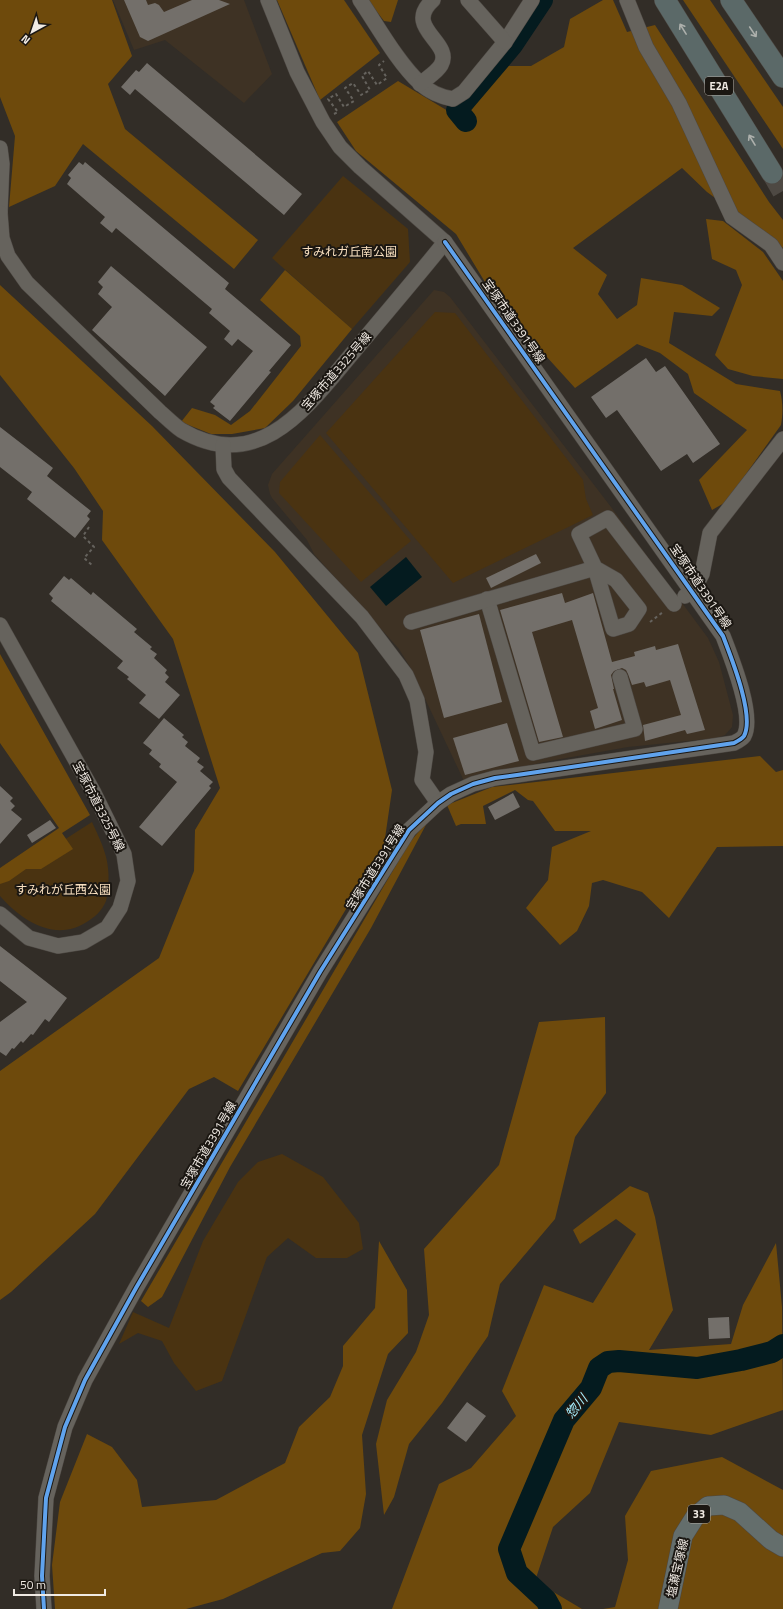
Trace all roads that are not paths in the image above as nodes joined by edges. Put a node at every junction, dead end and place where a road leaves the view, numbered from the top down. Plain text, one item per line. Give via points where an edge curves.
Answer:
1 (268, 0) edge
2 (360, 0) edge
3 (433, 0) edge
4 (468, 0) edge
5 (532, 0) edge
6 (626, 0) edge
7 (665, 0) edge
8 (731, 0) edge
9 (505, 42) junction
10 (783, 77) edge
11 (420, 84) junction
12 (0, 148) edge
13 (772, 173) tunnel mouth
14 (0, 213) edge
15 (446, 242) junction
16 (783, 263) edge
17 (783, 439) edge
18 (223, 445) junction
19 (693, 591) junction
20 (487, 599) junction
21 (411, 622) dead end
22 (0, 625) edge
23 (620, 677) dead end
24 (438, 803) junction
25 (0, 914) edge
26 (783, 1547) edge
27 (44, 1609) edge
28 (668, 1609) edge

1 - 15 street via 297,72 323,122 340,147 360,168
2 - 11 street via 404,66
3 - 11 street via 423,13 424,23 426,31 442,50 444,57 441,66
4 - 9 street
5 - 9 street
6 - 16 street via 646,47 679,103 732,217 771,244
13 -> 7 highway, E2A
8 -> 10 highway
9 - 11 street via 464,92 452,100
12 - 14 street, 宝塚市道3325号線
14 - 18 street, 宝塚市道3325号線 via 2,238 8,256 28,283 180,429 209,443
15 - 18 street, 宝塚市道3325号線 via 297,415 267,437 254,442
15 - 19 street, 宝塚市道3391号線
17 - 19 street via 710,533 702,574
18 - 24 street via 224,470 229,478 362,617 406,675 417,700 426,752 422,780
19 - 20 street via 672,606 608,518 579,534 595,568
19 - 24 street, 宝塚市道3391号線 via 723,636 733,661 747,717 743,737 734,744 495,778 473,784
20 - 21 street
20 - 23 street via 533,753 635,729
22 - 25 street, 宝塚市道3325号線 via 94,793 124,854 128,881 120,908 107,928 83,942 58,946 29,938
24 - 27 street, 宝塚市道3391号線 via 409,830 320,972 85,1380 65,1428 46,1498 42,1576
26 - 28 main road, 塩瀬宝塚線 / 33 via 771,1540 740,1512 724,1505 708,1506 695,1517 683,1536

